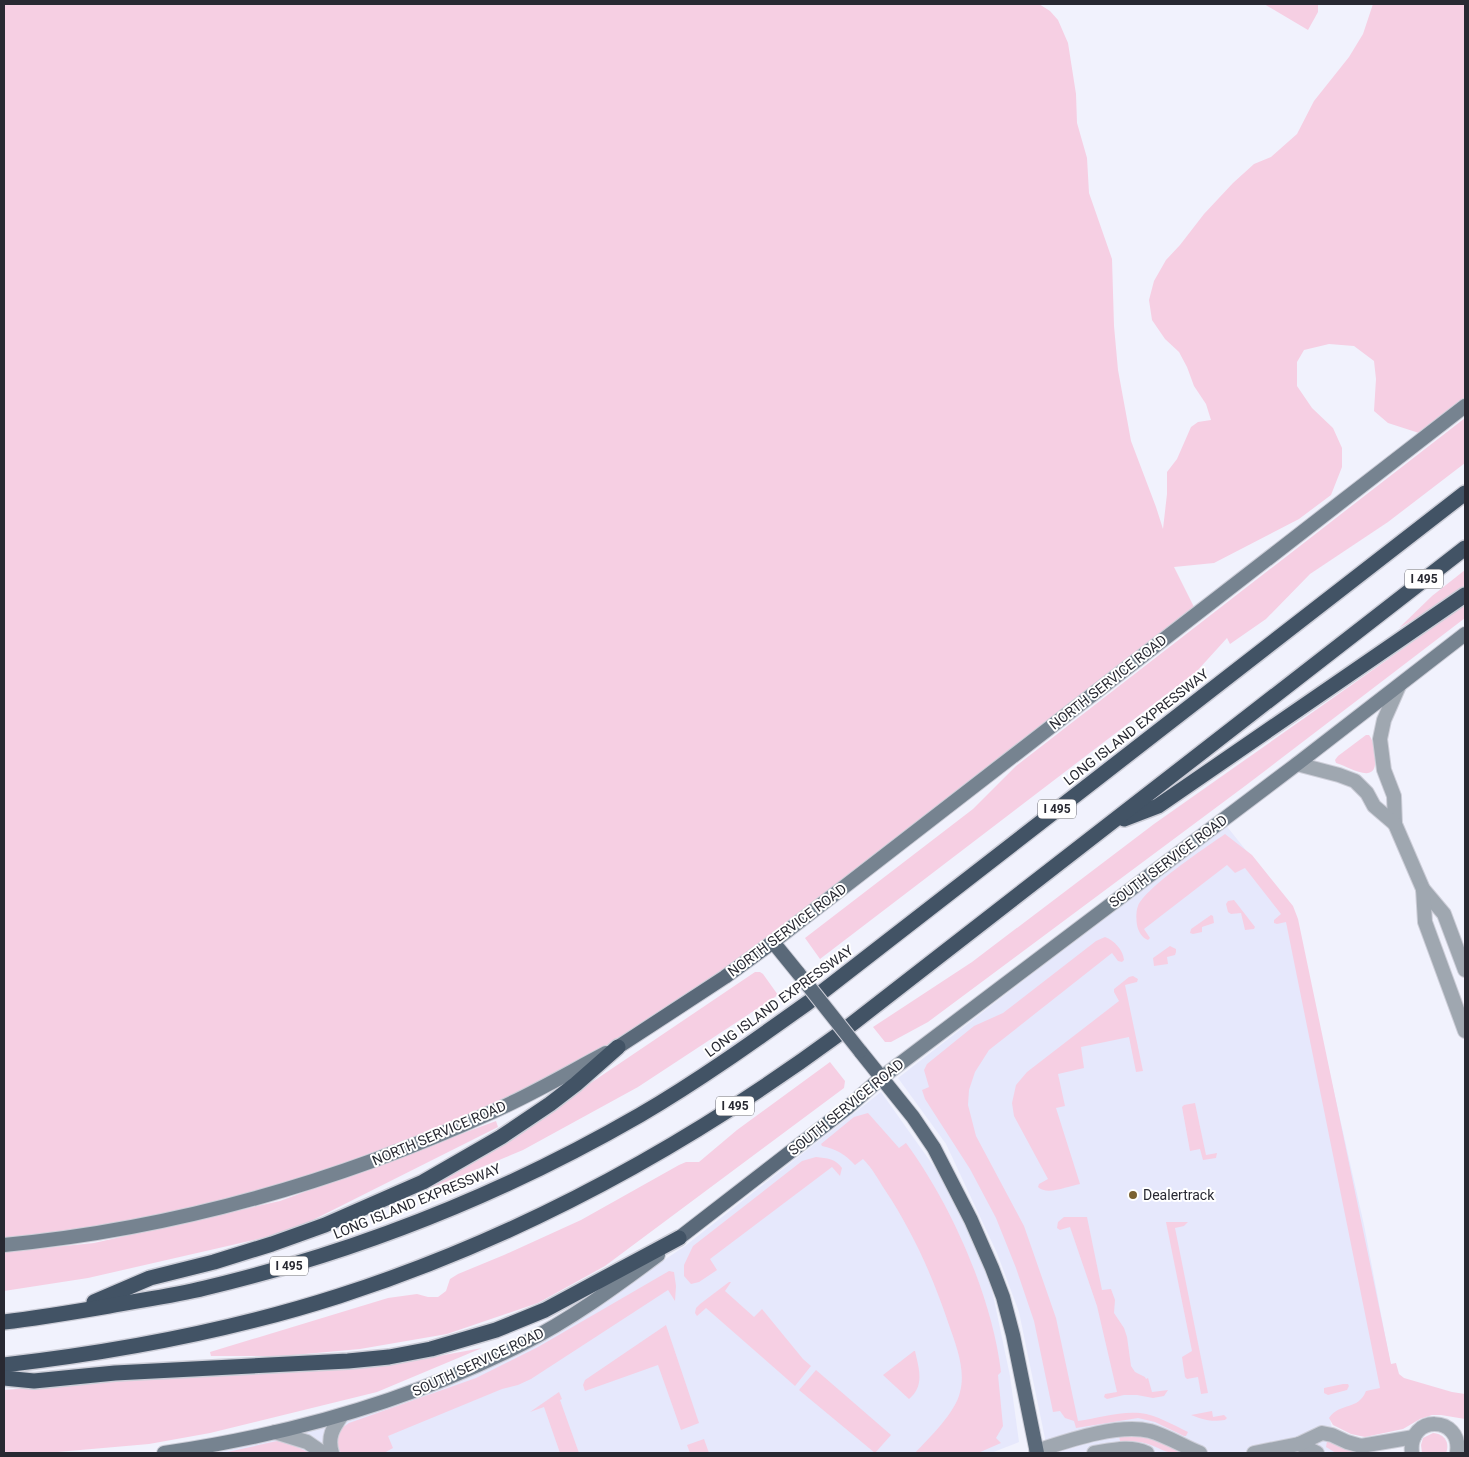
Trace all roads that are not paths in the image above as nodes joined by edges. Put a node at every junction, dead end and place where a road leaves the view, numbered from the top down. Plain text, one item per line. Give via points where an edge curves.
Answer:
1 (1465, 406) edge
2 (1465, 493) edge
3 (1465, 548) edge
4 (1465, 595) edge
5 (1465, 634) edge
6 (1398, 686) junction
7 (1297, 764) junction
8 (1395, 824) junction
9 (1108, 825) junction
10 (1422, 889) junction
11 (773, 942) junction
12 (1465, 970) edge
13 (1465, 1031) edge
14 (618, 1047) junction
15 (881, 1078) junction
16 (679, 1238) junction
17 (4, 1245) edge
18 (70, 1312) junction
19 (4, 1322) edge
20 (4, 1365) edge
21 (4, 1378) edge
22 (342, 1415) junction
23 (276, 1432) junction
24 (1461, 1436) edge
25 (1414, 1437) junction
26 (1298, 1444) junction
27 (1033, 1452) edge
28 (164, 1453) edge
29 (323, 1453) edge
30 (332, 1453) edge
31 (1056, 1453) edge
32 (1094, 1453) edge
33 (1147, 1453) edge
34 (1200, 1453) edge
35 (1254, 1453) edge
36 (1317, 1453) edge
37 (1412, 1453) edge
38 (1458, 1453) edge

1 - 11 main road, NORTH SERVICE ROAD
2 - 18 highway, LONG ISLAND EXPRESSWAY / I 495 via 813,998 728,1059 641,1114 500,1188 356,1244 203,1289
3 - 9 highway, I 495
4 - 9 highway via 1158,806
5 - 6 main road, SOUTH SERVICE ROAD
6 - 7 main road, SOUTH SERVICE ROAD
6 - 8 street via 1384,720 1380,740 1384,770 1394,796
7 - 8 street via 1355,781 1374,806
7 - 15 main road, SOUTH SERVICE ROAD
8 - 10 street
9 - 20 highway, I 495 via 798,1064 669,1147 531,1220 436,1261 288,1311 140,1346
10 - 12 street via 1444,914
10 - 13 street via 1425,922
11 - 14 main road, NORTH SERVICE ROAD
11 - 15 main road, bridge
14 - 17 main road, NORTH SERVICE ROAD via 450,1131 299,1186 152,1223
14 - 18 highway via 536,1114 423,1182 325,1226 214,1262 150,1278
15 - 16 main road, SOUTH SERVICE ROAD
15 - 27 main road via 934,1148 992,1268 1013,1335
16 - 21 highway via 546,1310 431,1349 326,1362 115,1373 34,1381
16 - 22 main road, SOUTH SERVICE ROAD via 600,1297 522,1344 403,1396
18 - 19 highway, LONG ISLAND EXPRESSWAY / I 495
22 - 23 main road, SOUTH SERVICE ROAD
22 - 30 street via 331,1432
23 - 28 main road, SOUTH SERVICE ROAD
23 - 29 street via 307,1442
24 - 25 street via 1436,1424 1425,1426
24 - 38 street
25 - 26 street via 1361,1446 1322,1433
25 - 37 street
26 - 35 street
26 - 36 street
27 - 31 street
27 - 34 street via 1077,1438 1133,1429 1151,1432
32 - 33 street via 1119,1449

